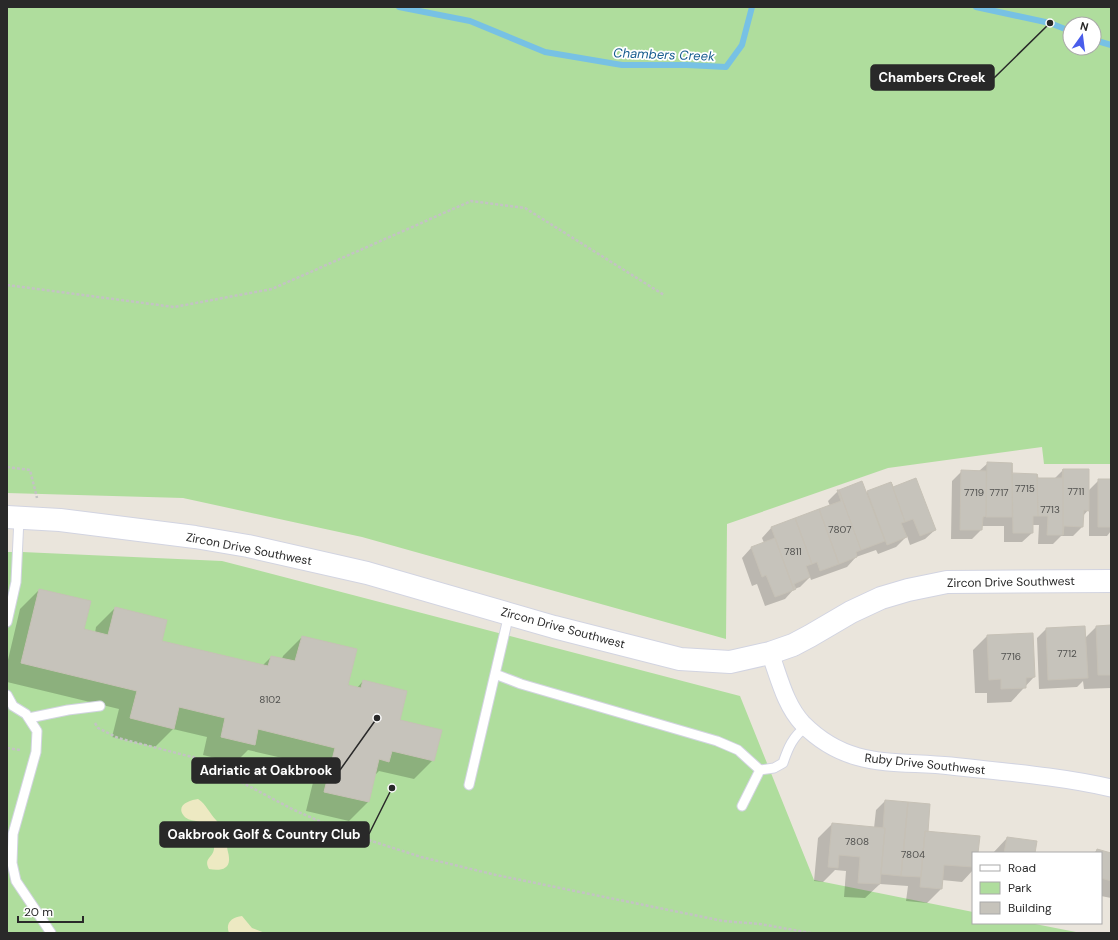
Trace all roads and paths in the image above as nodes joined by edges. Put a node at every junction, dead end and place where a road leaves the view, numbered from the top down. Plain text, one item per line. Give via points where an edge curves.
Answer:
1 (7, 285) edge
2 (664, 295) dead end
3 (7, 467) edge
4 (13, 518) edge
5 (42, 519) junction
6 (1111, 581) edge
7 (509, 614) junction
8 (7, 622) edge
9 (770, 653) junction
10 (495, 674) junction
11 (7, 695) edge
12 (100, 706) dead end
13 (84, 708) junction
14 (29, 718) junction
15 (806, 727) junction
16 (760, 770) junction
17 (469, 785) dead end
18 (1111, 788) edge
19 (742, 806) dead end
20 (51, 933) edge
21 (811, 933) edge

1 - 2 path via 174,307 272,289 471,201 526,208
3 - 5 path via 30,470
4 - 5 street, Zircon Drive Southwest
4 - 8 lane via 16,582
5 - 7 street, Zircon Drive Southwest via 248,546 367,573
6 - 9 street, Zircon Drive Southwest via 946,582 908,590 881,598 804,639
7 - 9 street, Zircon Drive Southwest via 680,659 730,662
7 - 10 lane
9 - 15 street, Ruby Drive Southwest via 788,703
10 - 16 lane via 521,684 718,741 738,750
10 - 17 lane
11 - 14 lane via 13,706
12 - 13 lane
13 - 14 lane
13 - 21 path via 98,728 118,738 196,758 292,809 344,832 421,857 496,875 723,921 760,924
14 - 20 lane via 37,731 36,752 13,834 12,863 16,881
15 - 16 lane via 797,733 783,763 774,768
15 - 18 street, Ruby Drive Southwest via 833,748 862,758 1073,781
16 - 19 lane

